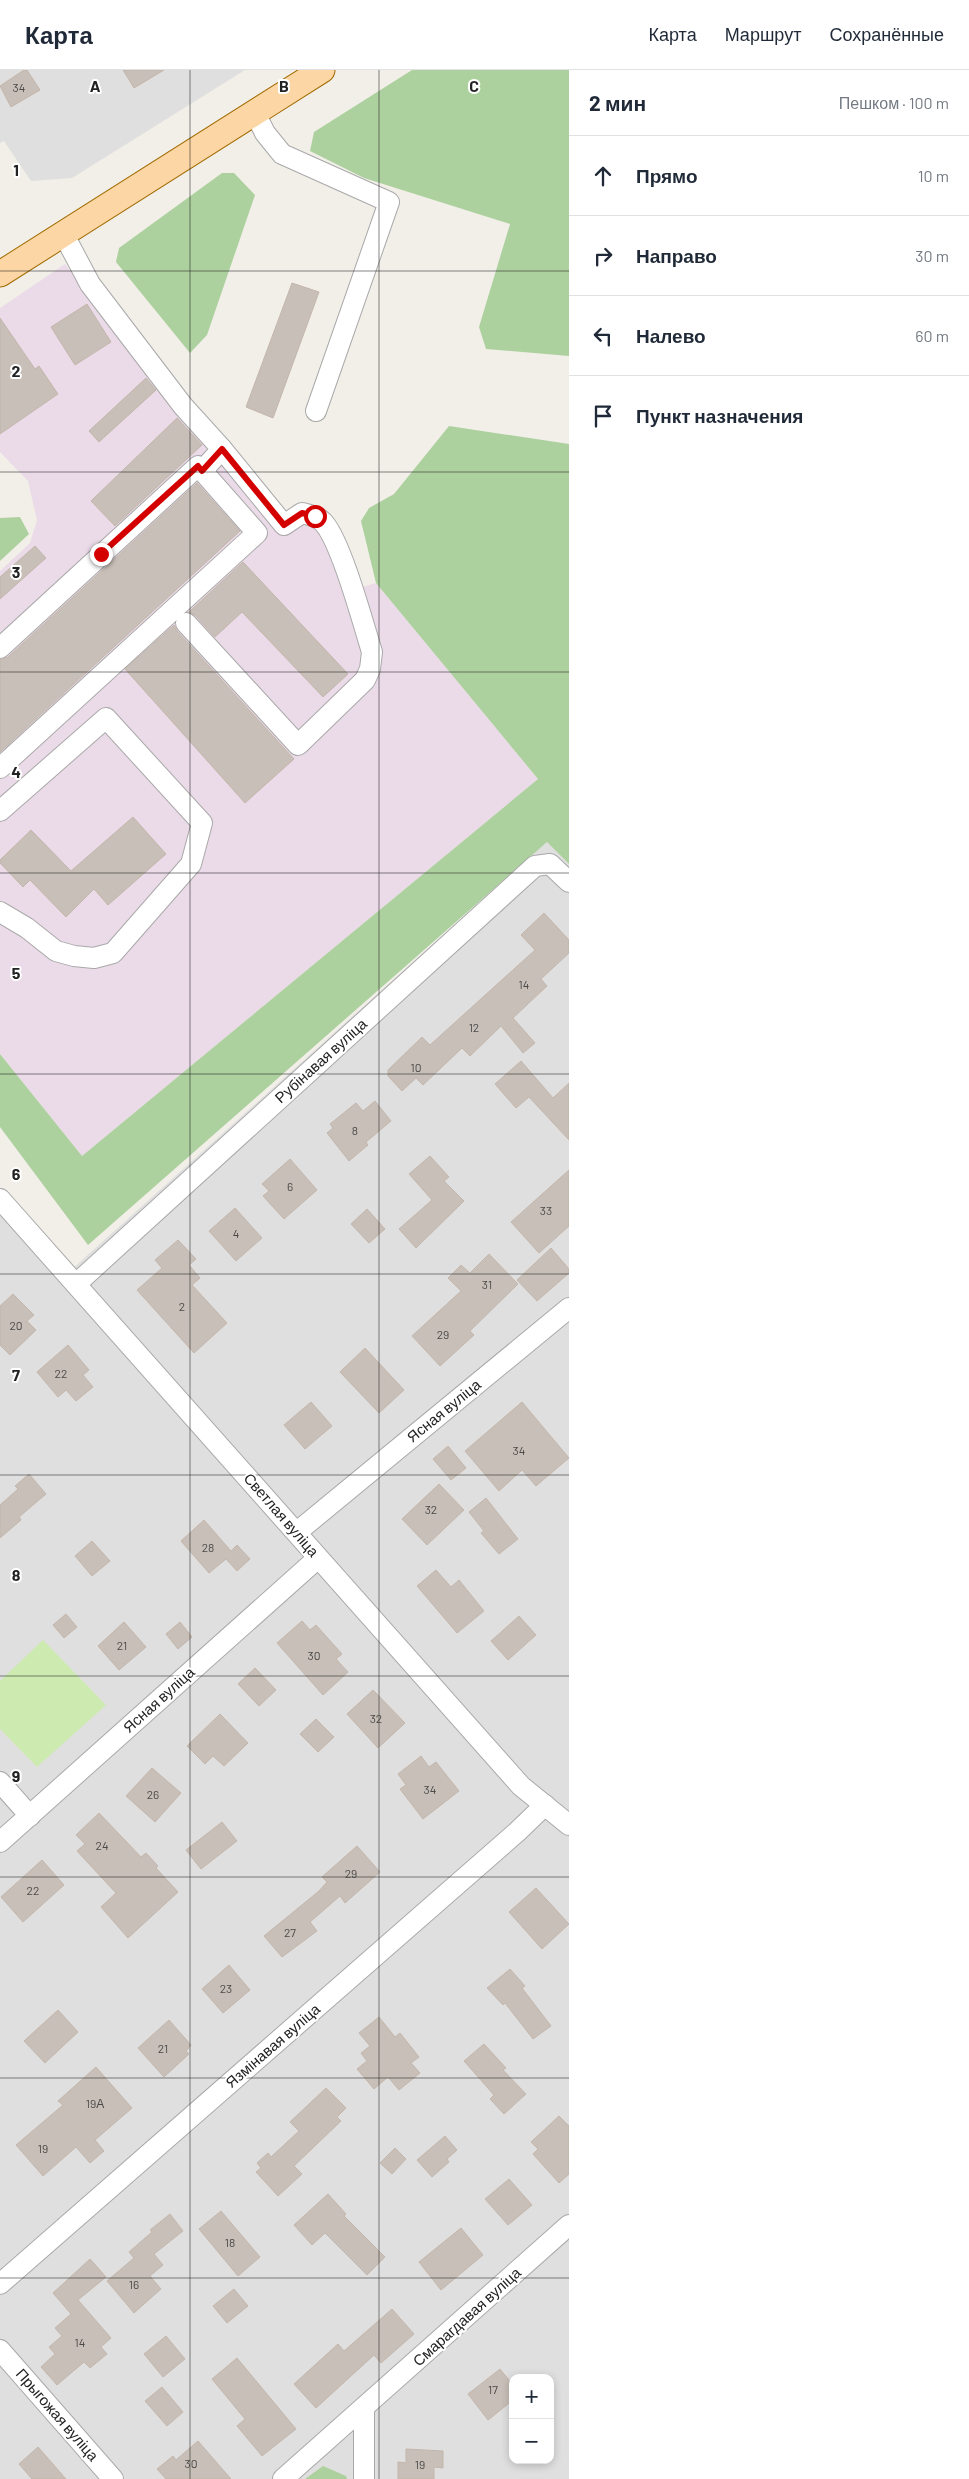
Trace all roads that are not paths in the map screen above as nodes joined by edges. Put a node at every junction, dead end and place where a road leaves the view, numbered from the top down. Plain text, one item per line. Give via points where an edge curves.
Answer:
1 (322, 70) edge
2 (255, 113) junction
3 (64, 235) junction
4 (0, 274) edge
5 (316, 411) dead end
6 (222, 449) junction
7 (202, 471) junction
8 (186, 623) dead end
9 (0, 648) edge
10 (0, 768) edge
11 (0, 810) edge
12 (569, 882) edge
13 (0, 912) edge
14 (0, 1199) edge
15 (76, 1284) junction
16 (569, 1308) edge
17 (296, 1532) junction
18 (318, 1558) junction
19 (0, 1782) edge
20 (545, 1805) junction
21 (30, 1816) junction
22 (568, 1823) edge
23 (0, 1842) edge
24 (569, 2225) edge
25 (0, 2284) edge
26 (0, 2350) edge
27 (364, 2409) junction
28 (114, 2479) edge
29 (283, 2479) edge
30 (364, 2479) edge

1 - 2 main road
2 - 3 main road
2 - 5 street via 265,133 282,154 388,202
3 - 4 main road
3 - 6 street via 90,284 183,406
6 - 7 street
6 - 8 street via 284,525 302,513 315,516 324,523 334,540 372,652 370,670 365,680 298,745
7 - 9 street via 198,466
7 - 10 street via 257,532
11 - 13 street via 106,718 202,822 191,864 113,953 94,958 56,951
12 - 15 street, Рубінавая вуліца via 550,864 535,866
14 - 15 street, Светлая вуліца
15 - 17 street, Светлая вуліца
16 - 17 street, Ясная вуліца
17 - 18 street, Светлая вуліца
18 - 20 street, Светлая вуліца via 520,1786
18 - 21 street, Ясная вуліца
19 - 21 street
20 - 22 street, Светлая вуліца
20 - 25 street, Язмінавая вуліца
21 - 23 street, Ясная вуліца
24 - 27 street, Смарагдавая вуліца
26 - 28 street, Прыгожая вуліца
27 - 29 street, Смарагдавая вуліца
27 - 30 street

